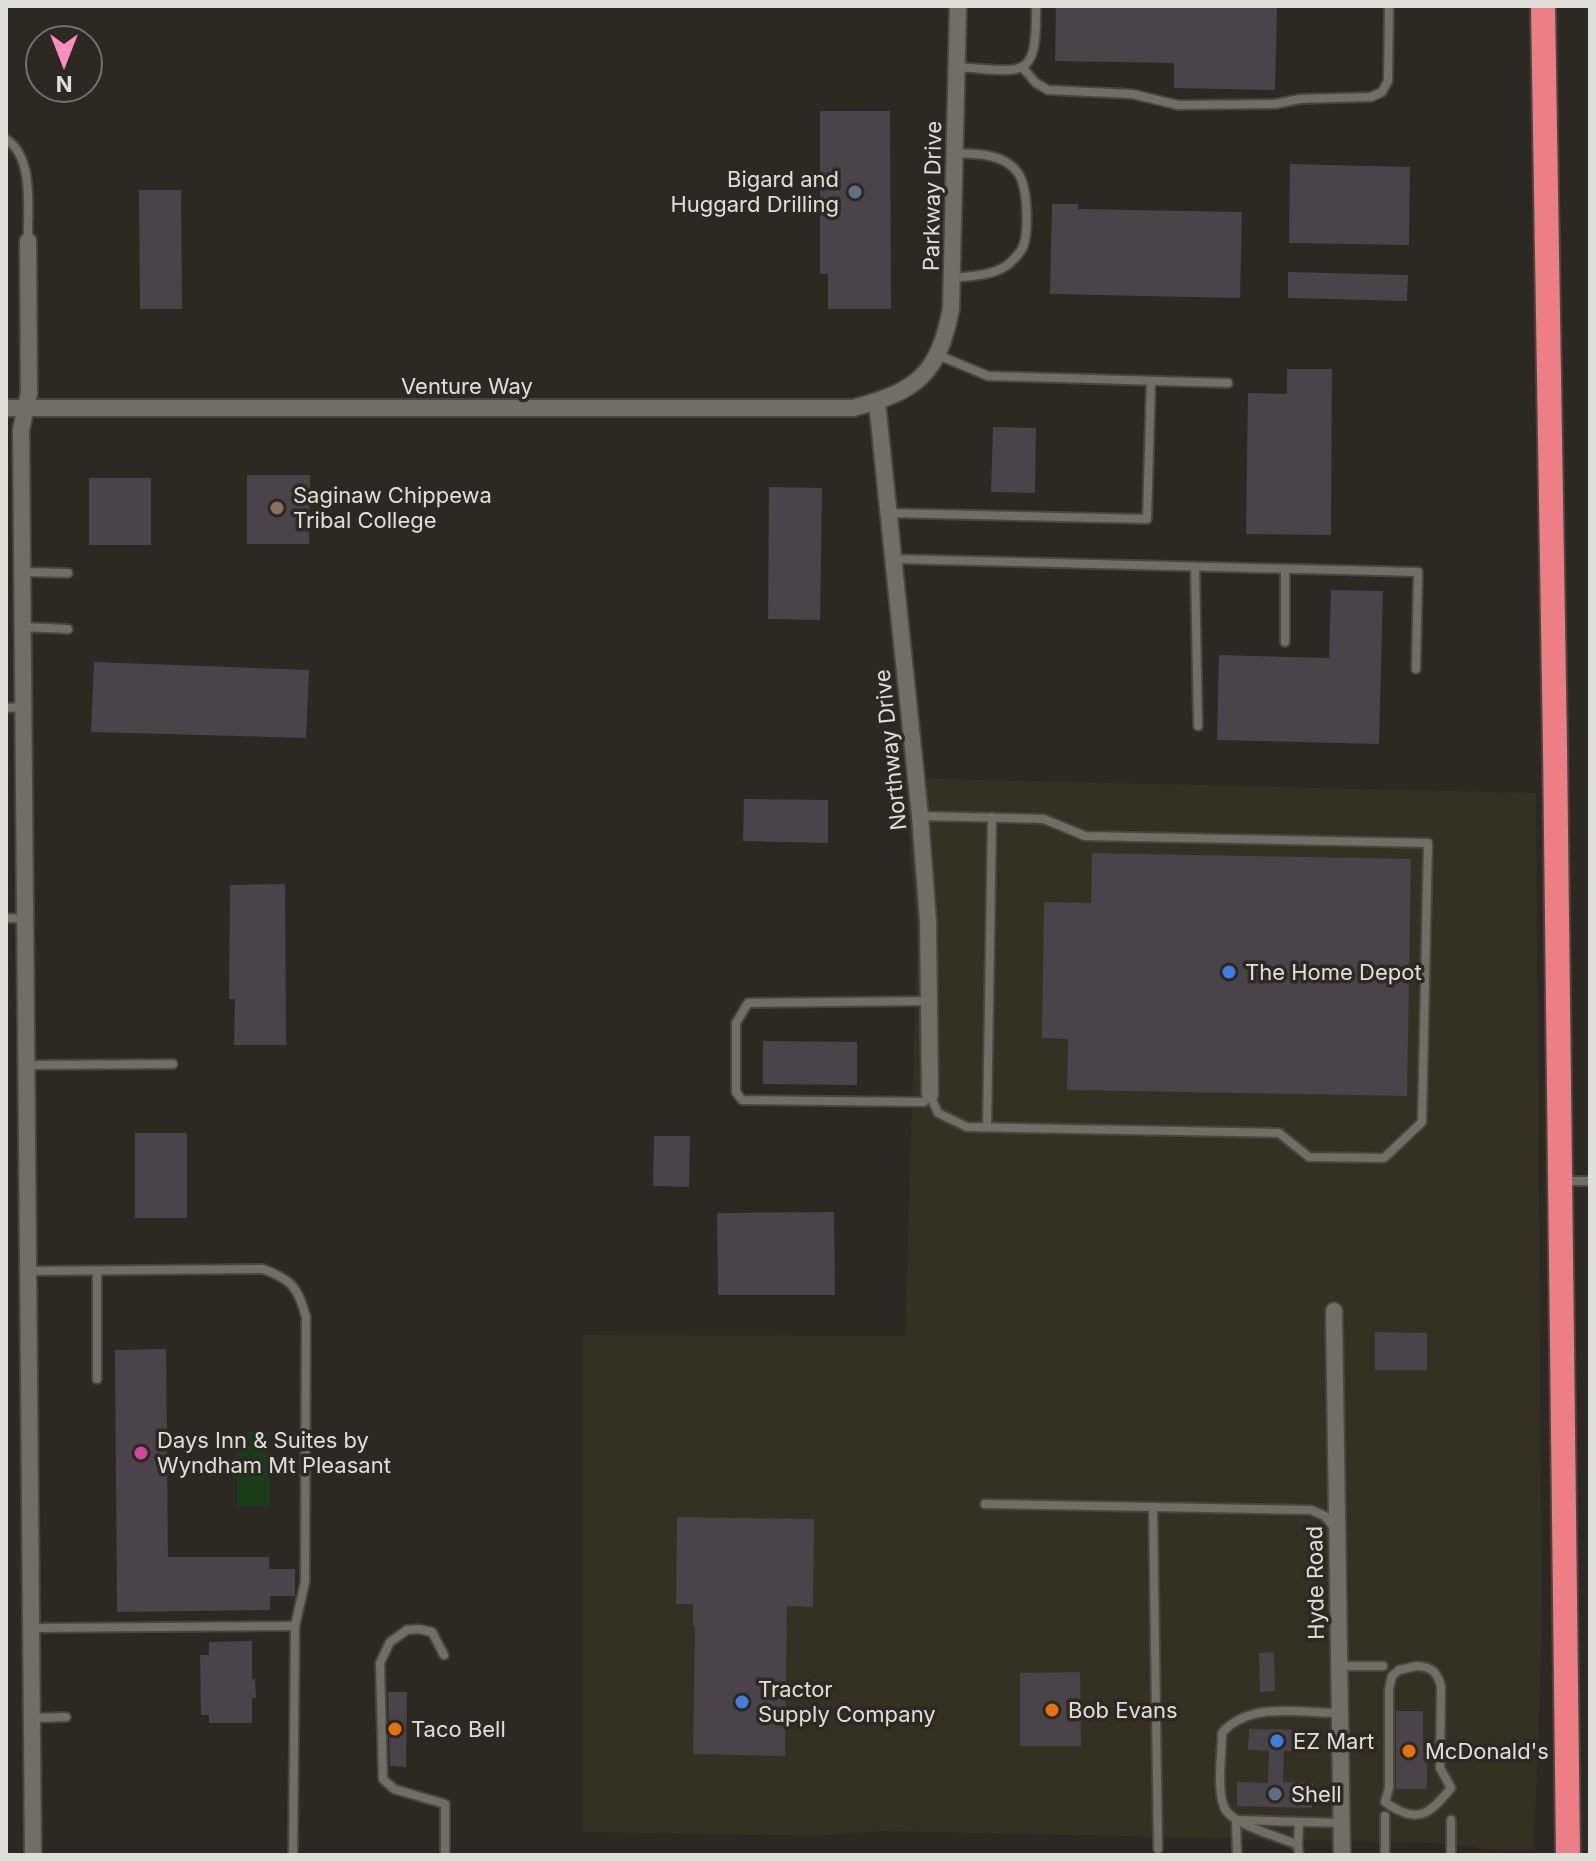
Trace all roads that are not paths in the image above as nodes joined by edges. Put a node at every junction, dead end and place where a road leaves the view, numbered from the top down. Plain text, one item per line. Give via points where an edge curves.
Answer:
1 (958, 6) edge
2 (1036, 6) edge
3 (1389, 6) edge
4 (1543, 6) edge
5 (957, 67) junction
6 (1023, 68) junction
7 (6, 139) edge
8 (955, 153) junction
9 (28, 241) joint
10 (952, 278) junction
11 (938, 355) junction
12 (922, 379) joint
13 (1151, 381) junction
14 (1228, 383) dead end
15 (877, 402) junction
16 (6, 408) edge
17 (26, 408) junction
18 (888, 513) junction
19 (893, 559) junction
20 (1195, 567) junction
21 (1285, 569) junction
22 (22, 572) junction
23 (68, 573) dead end
24 (23, 627) junction
25 (68, 629) dead end
26 (1285, 642) dead end
27 (1416, 669) dead end
28 (23, 707) junction
29 (6, 708) edge
30 (1198, 726) dead end
31 (920, 816) junction
32 (992, 817) junction
33 (6, 918) edge
34 (25, 919) junction
35 (929, 1001) junction
36 (173, 1064) dead end
37 (26, 1065) junction
38 (930, 1095) junction
39 (987, 1127) junction
40 (1560, 1181) junction
41 (1590, 1181) edge
42 (28, 1271) junction
43 (97, 1271) junction
44 (1334, 1311) dead end
45 (97, 1379) dead end
46 (985, 1504) dead end
47 (1153, 1507) junction
48 (1336, 1530) junction
49 (295, 1626) junction
50 (31, 1628) junction
51 (444, 1655) dead end
52 (1338, 1666) junction
53 (1383, 1666) dead end
54 (1339, 1713) junction
55 (66, 1717) dead end
56 (31, 1718) junction
57 (1451, 1788) joint
58 (1385, 1816) dead end
59 (1236, 1820) junction
60 (1451, 1820) dead end
61 (1299, 1822) junction
62 (1342, 1823) junction
63 (1298, 1850) edge
64 (1157, 1853) edge
65 (33, 1855) edge
66 (293, 1855) edge
67 (445, 1855) edge
68 (1237, 1855) edge
69 (1342, 1855) edge
70 (1385, 1855) edge
71 (1451, 1855) edge
72 (1568, 1855) edge

1 - 5 street, Parkway Drive
2 - 6 lane via 1035,51
3 - 6 lane via 1388,81 1371,97 1178,105 1132,94 1048,90
4 - 40 highway
5 - 6 lane
5 - 8 street, Parkway Drive
7 - 9 lane via 23,163
8 - 10 street, Parkway Drive
8 - 10 lane via 985,154 1019,173 1027,216 1023,247 1009,264 988,274
9 - 17 street
10 - 11 street, Parkway Drive via 947,333
11 - 12 street, Parkway Drive
11 - 13 lane via 988,376
12 - 15 street, Venture Way
13 - 14 lane
13 - 18 lane via 1147,519
15 - 17 street, Venture Way via 853,408
15 - 18 street, Northway Drive
16 - 17 street, Venture Way
17 - 22 street via 21,430
18 - 19 street, Northway Drive
19 - 20 lane
19 - 31 street, Northway Drive
20 - 21 lane
20 - 30 lane
21 - 26 lane
21 - 27 lane via 1418,572
22 - 23 lane
22 - 24 street
24 - 25 lane
24 - 28 street
28 - 29 lane
28 - 34 street
31 - 32 lane
31 - 35 street, Northway Drive
32 - 39 lane
32 - 39 lane via 1044,819 1085,836 1428,843 1422,1122 1384,1158 1309,1157 1279,1133
33 - 34 lane
34 - 37 street
35 - 38 street, Northway Drive
35 - 38 lane via 748,1003 736,1023 736,1092 742,1100 826,1102 924,1102
36 - 37 lane
37 - 42 street
38 - 39 lane via 938,1113 952,1121
40 - 41 lane
40 - 72 highway
42 - 43 lane
42 - 50 street
43 - 45 lane
43 - 49 lane via 263,1269 285,1277 299,1293 306,1317 305,1582
44 - 48 street, Hyde Road
46 - 47 lane
47 - 48 lane via 1311,1510 1325,1516
47 - 64 lane
48 - 52 street, Hyde Road
49 - 50 lane
49 - 66 lane
50 - 56 street
51 - 67 lane via 432,1632 407,1630 390,1642 380,1663 383,1779 394,1789 445,1804
52 - 53 lane
52 - 54 street, Hyde Road
54 - 59 lane via 1256,1712 1232,1722 1222,1733 1221,1797 1225,1811
54 - 62 street, Hyde Road
55 - 56 lane
56 - 65 street
57 - 57 lane via 1440,1768 1438,1676 1428,1666 1409,1666 1392,1676 1389,1689 1385,1802 1397,1811 1423,1815 1432,1812
58 - 70 lane
59 - 61 lane
59 - 63 lane
59 - 68 lane
60 - 71 lane
61 - 62 lane
61 - 63 lane
62 - 69 street, Hyde Road

